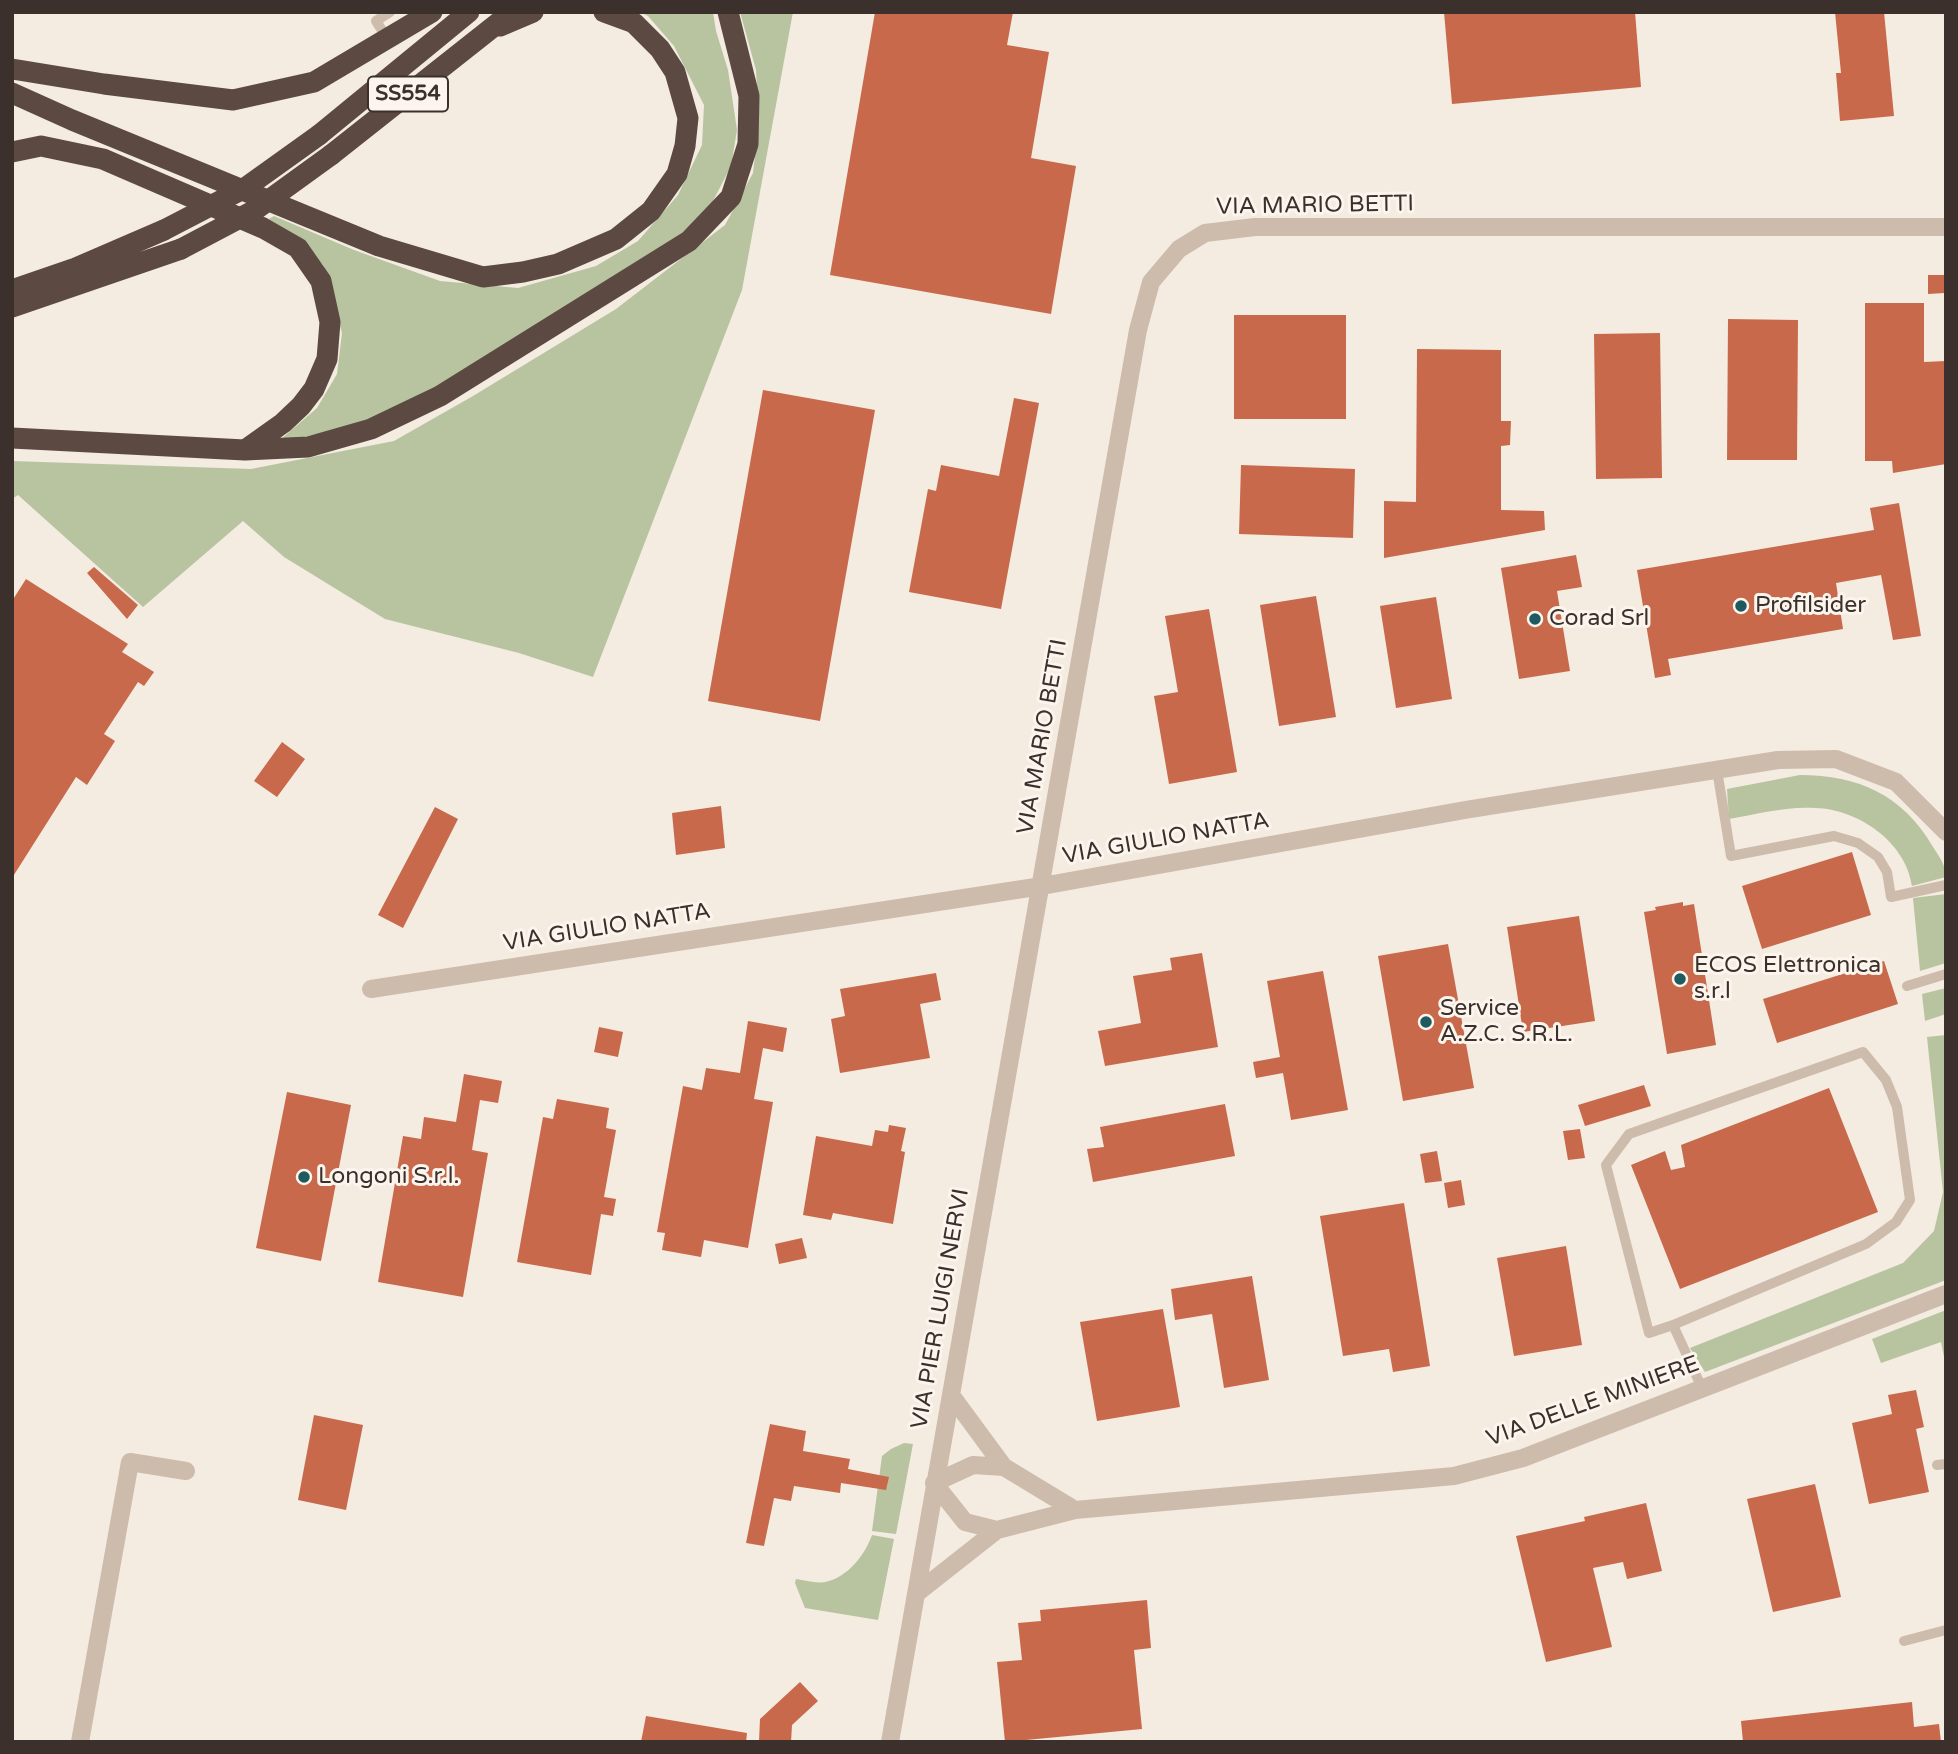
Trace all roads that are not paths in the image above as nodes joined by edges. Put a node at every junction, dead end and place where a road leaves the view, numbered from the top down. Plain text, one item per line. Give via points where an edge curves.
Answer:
1 (390, 12) edge
2 (432, 12) edge
3 (469, 12) edge
4 (512, 12) edge
5 (533, 12) edge
6 (604, 12) edge
7 (728, 12) edge
8 (382, 30) junction
9 (485, 32) junction
10 (12, 69) edge
11 (12, 93) edge
12 (12, 152) edge
13 (1946, 227) edge
14 (12, 290) edge
15 (12, 307) edge
16 (12, 438) edge
17 (245, 450) junction
18 (1717, 770) junction
19 (1946, 832) edge
20 (1946, 885) edge
21 (1042, 886) junction
22 (1946, 974) edge
23 (1907, 986) dead end
24 (371, 989) dead end
25 (1946, 1294) edge
26 (1673, 1325) junction
27 (1702, 1388) junction
28 (951, 1395) junction
29 (1004, 1467) junction
30 (186, 1471) dead end
31 (934, 1483) junction
32 (1075, 1510) junction
33 (997, 1530) junction
34 (917, 1593) junction
35 (1946, 1630) edge
36 (1905, 1641) dead end
37 (80, 1742) edge
38 (890, 1742) edge

1 - 8 lane
2 - 8 highway
3 - 14 highway, SS554, bridge via 319,135 245,188 164,230
4 - 9 highway, SS554
5 - 9 highway
6 - 11 highway via 634,23 675,72 688,118 677,174 651,211 616,239 558,264 523,272 483,277 379,246
7 - 17 highway via 749,96 748,144 731,197 689,241 429,402 371,429 308,447
8 - 10 highway via 314,82 233,100
9 - 15 highway, SS554, bridge via 255,210 181,249
12 - 17 highway via 41,146 103,159 263,228 298,248 321,281 330,322 327,359 314,389 300,406
13 - 21 street, VIA MARIO BETTI via 1255,227 1205,233 1178,249 1152,282 1138,330
16 - 17 highway
18 - 19 street, VIA GIULIO NATTA via 1778,760 1836,759 1896,782
18 - 20 lane via 1731,856 1834,836 1858,843 1878,857 1887,872 1891,897
18 - 21 street, VIA GIULIO NATTA
21 - 24 street, VIA GIULIO NATTA
21 - 28 street, VIA PIER LUIGI NERVI
22 - 23 lane
25 - 27 street, VIA DELLE MINIERE
26 - 26 lane via 1648,1333 1606,1165 1614,1151 1629,1134 1863,1052 1886,1080 1897,1107 1910,1200 1896,1222 1866,1244
26 - 27 lane
27 - 32 street, VIA DELLE MINIERE via 1523,1458 1454,1476
28 - 29 street
28 - 31 street, VIA PIER LUIGI NERVI
29 - 31 street via 973,1465
29 - 32 street
30 - 37 street via 130,1462
31 - 33 street via 965,1522
31 - 34 street, VIA PIER LUIGI NERVI
32 - 33 street, VIA DELLE MINIERE
33 - 34 street, VIA DELLE MINIERE
34 - 38 street, VIA PIER LUIGI NERVI
35 - 36 lane

